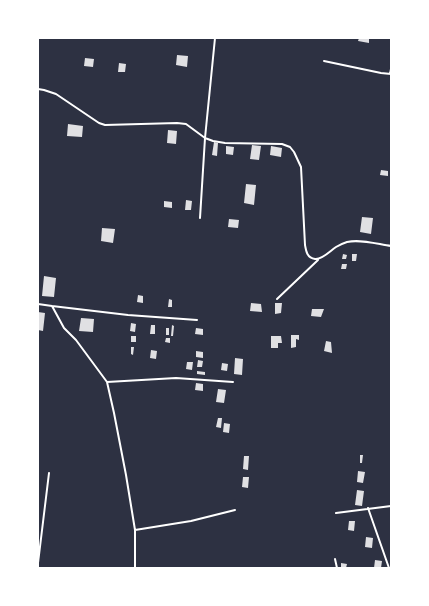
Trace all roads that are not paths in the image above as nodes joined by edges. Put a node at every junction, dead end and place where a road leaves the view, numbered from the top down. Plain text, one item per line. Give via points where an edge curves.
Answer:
1 (215, 38) edge
2 (324, 61) dead end
3 (391, 68) edge
4 (391, 74) edge
5 (38, 89) edge
6 (205, 138) junction
7 (200, 218) dead end
8 (391, 246) edge
9 (319, 259) junction
10 (277, 299) dead end
11 (38, 304) edge
12 (52, 306) junction
13 (197, 320) dead end
14 (106, 382) junction
15 (232, 382) dead end
16 (49, 473) dead end
17 (391, 506) edge
18 (368, 508) junction
19 (235, 510) dead end
20 (336, 513) dead end
21 (135, 530) junction
22 (335, 559) dead end
23 (38, 563) edge
24 (135, 568) edge
25 (337, 568) edge
26 (389, 568) edge

1 - 6 street
2 - 4 street
3 - 4 street
5 - 6 street via 56,94 105,125 186,124
6 - 7 street
6 - 9 street via 225,143 282,144 290,147 301,167 304,245 309,256
8 - 9 street via 348,242 337,246
9 - 10 street
11 - 12 street
12 - 13 street
12 - 14 street via 64,328 76,340
14 - 15 street via 176,378
14 - 21 street
16 - 23 street
17 - 18 street
18 - 20 street
18 - 26 street
19 - 21 street via 191,521
21 - 24 street
22 - 25 street

